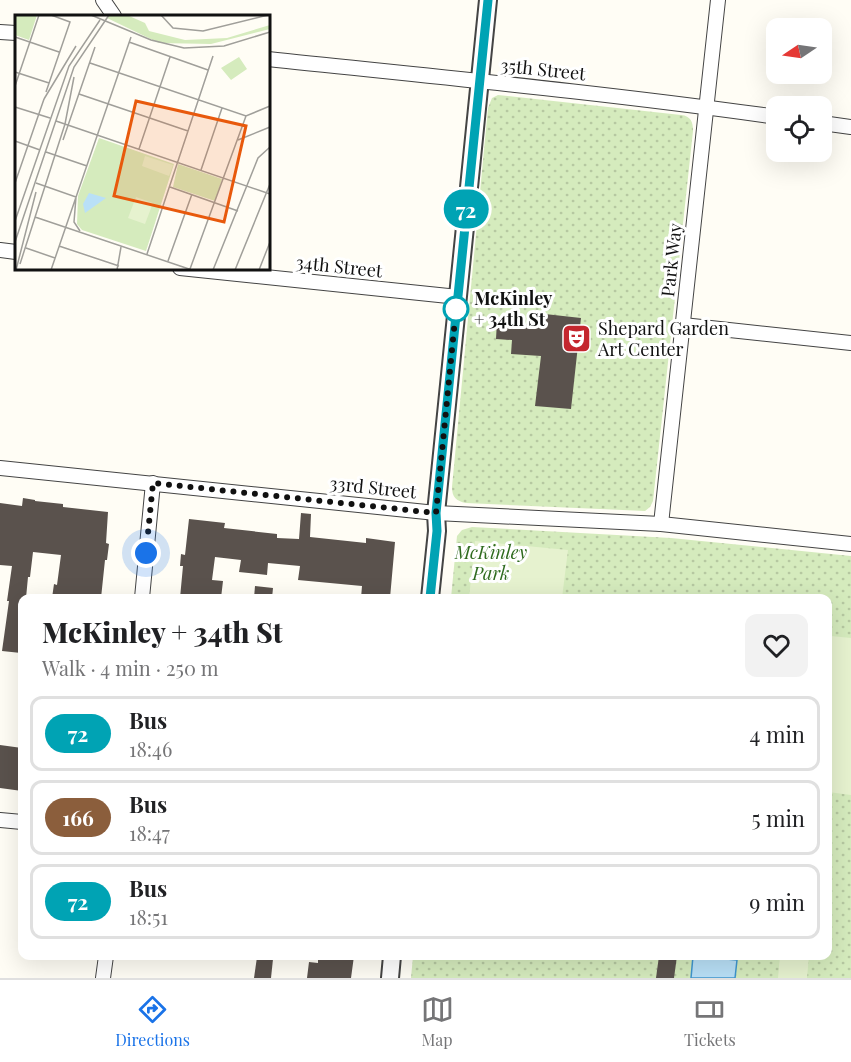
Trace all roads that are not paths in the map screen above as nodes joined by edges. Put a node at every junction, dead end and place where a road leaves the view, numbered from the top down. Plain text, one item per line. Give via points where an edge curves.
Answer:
1 (103, 0) edge
2 (488, 0) edge
3 (718, 0) edge
4 (113, 15) edge
5 (0, 32) edge
6 (15, 33) edge
7 (270, 60) edge
8 (479, 81) junction
9 (706, 107) junction
10 (766, 115) edge
11 (832, 124) edge
12 (851, 127) edge
13 (0, 250) edge
14 (15, 252) edge
15 (199, 270) edge
16 (458, 297) junction
17 (683, 325) junction
18 (851, 343) edge
19 (0, 468) edge
20 (153, 483) junction
21 (436, 513) junction
22 (661, 524) junction
23 (851, 544) edge
24 (142, 594) edge
25 (430, 594) edge
26 (0, 820) edge
27 (18, 822) edge
28 (106, 960) edge
29 (392, 960) edge
30 (104, 978) edge
31 (390, 978) edge

1 - 4 street
2 - 8 street
3 - 9 street, Park Way
5 - 6 street
7 - 8 street, 35th Street
8 - 9 street, 35th Street
8 - 16 street
9 - 10 street, 35th Street
9 - 17 street, Park Way
11 - 12 street
13 - 14 street
15 - 16 street, 34th Street
16 - 21 street
17 - 18 street
17 - 22 street, Park Way
19 - 20 street, 33rd Street
20 - 21 street, 33rd Street
20 - 24 street
21 - 22 street, 33rd Street
21 - 25 street
22 - 23 street, 33rd Street
26 - 27 street
28 - 30 street
29 - 31 street

